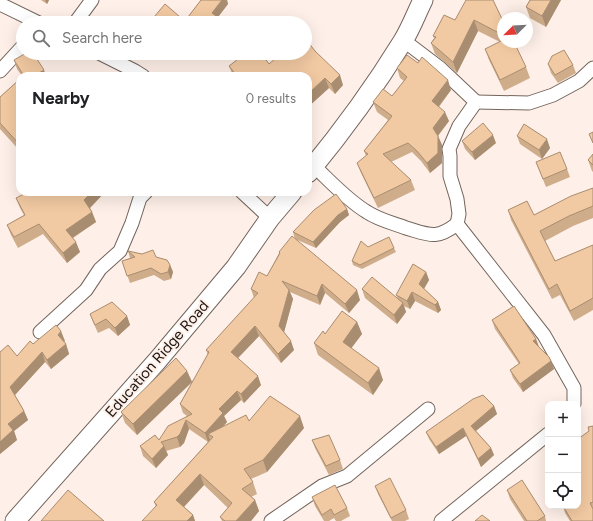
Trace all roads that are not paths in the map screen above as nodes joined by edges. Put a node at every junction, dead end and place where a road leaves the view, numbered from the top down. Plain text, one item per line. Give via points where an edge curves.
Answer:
1 (92, 0) edge
2 (423, 0) edge
3 (0, 4) edge
4 (25, 16) edge
5 (80, 16) edge
6 (403, 40) junction
7 (16, 55) edge
8 (113, 60) edge
9 (593, 68) edge
10 (0, 71) edge
11 (137, 72) edge
12 (476, 102) junction
13 (312, 168) edge
14 (312, 170) edge
15 (142, 196) edge
16 (246, 196) edge
17 (289, 196) edge
18 (270, 218) junction
19 (457, 224) junction
20 (40, 332) dead end
21 (574, 401) edge
22 (428, 409) dead end
23 (545, 436) edge
24 (15, 521) edge
25 (271, 521) edge
26 (441, 521) edge

1 - 5 street
2 - 6 main road
3 - 4 street
6 - 12 street via 440,68
6 - 13 main road via 360,105
7 - 10 street
8 - 11 street
9 - 12 street via 579,81 553,95 529,103
12 - 19 street via 458,126 449,149 450,176 459,214
14 - 19 street via 357,205 384,221 434,236 446,233
15 - 20 street via 120,250 100,269 86,290
16 - 18 street
17 - 18 main road, Education Ridge Road
18 - 24 main road, Education Ridge Road via 236,267 157,361
19 - 21 street via 544,335 574,388
22 - 25 street via 347,476 322,486
23 - 26 street

